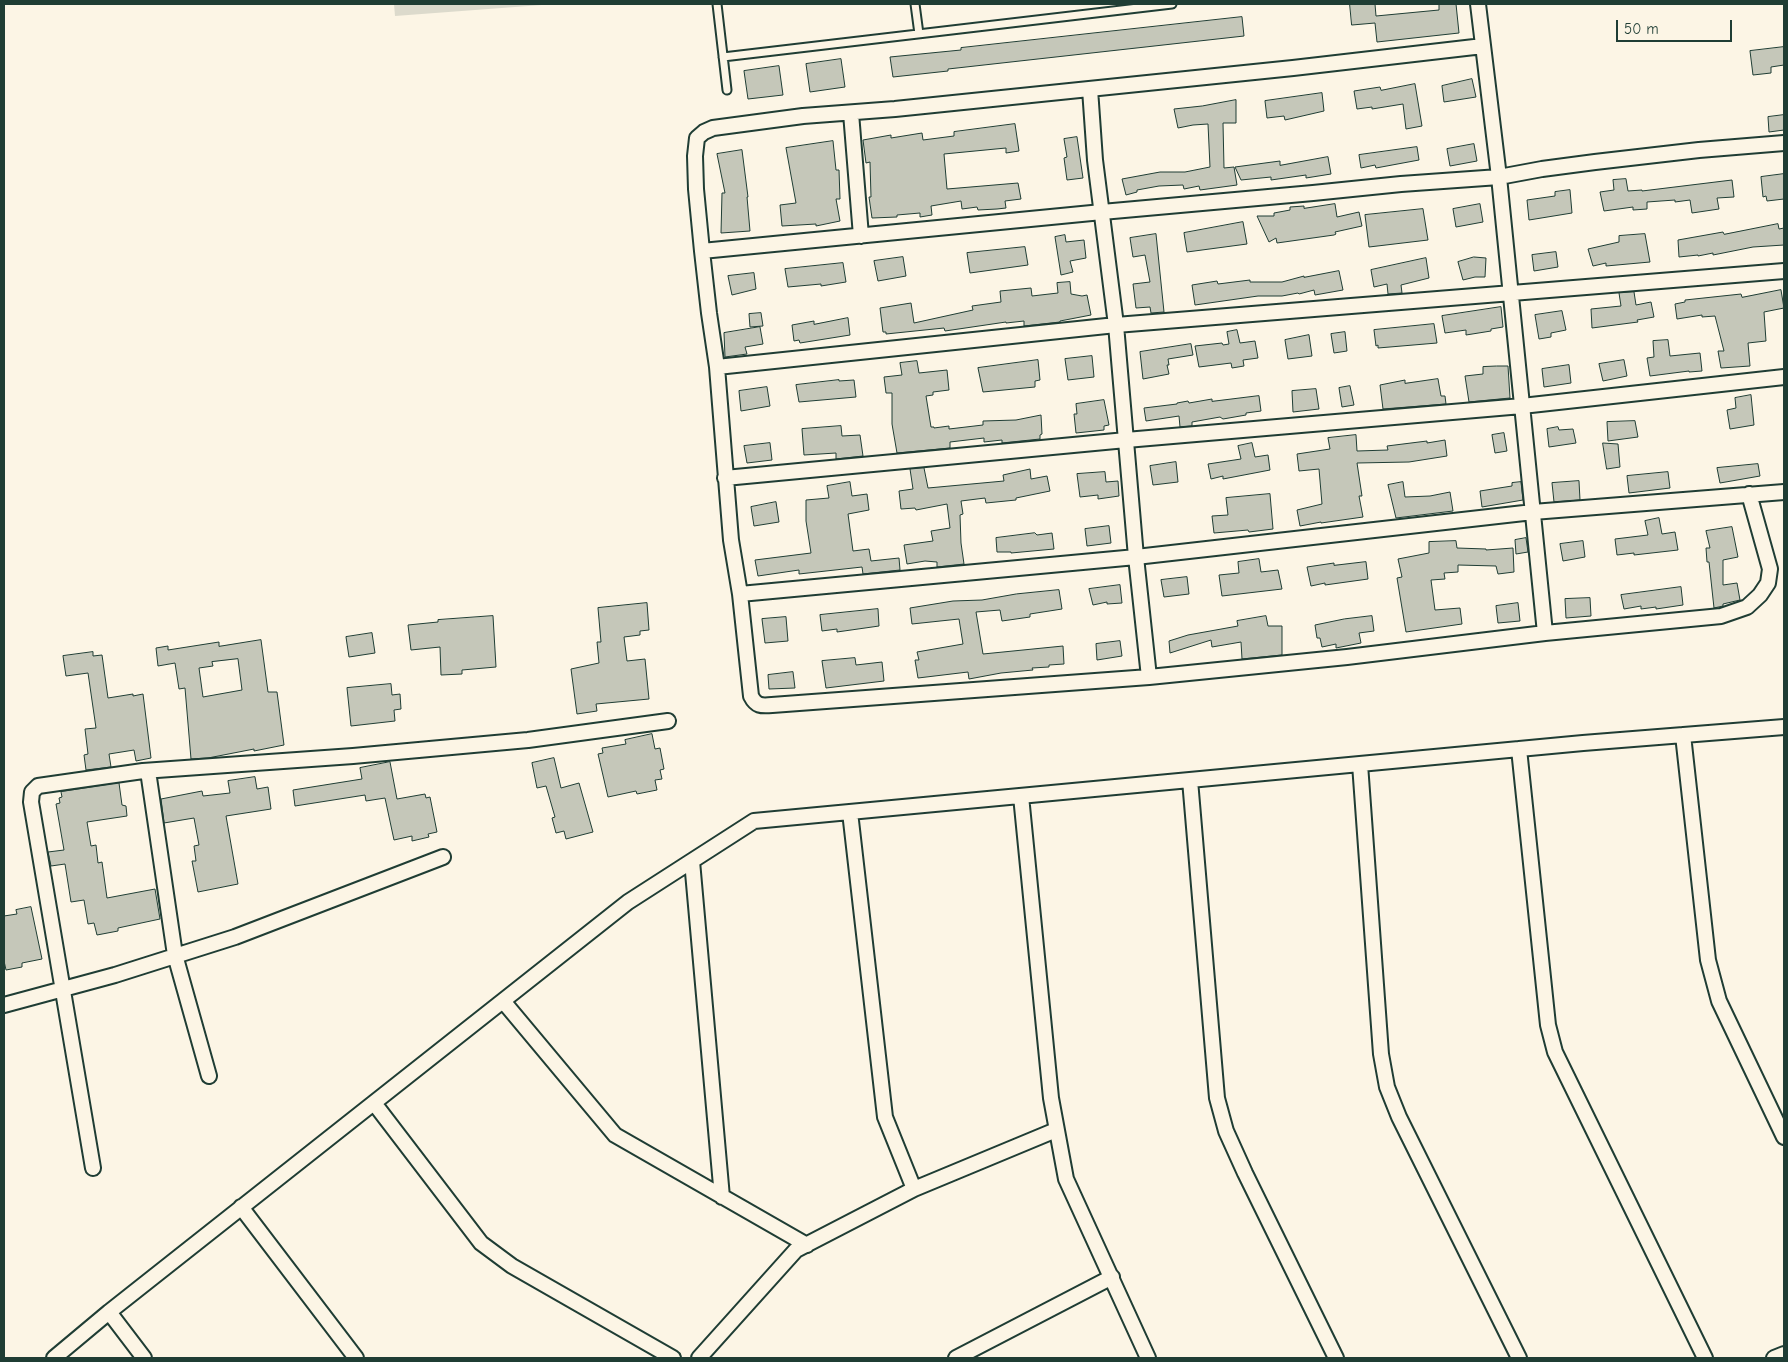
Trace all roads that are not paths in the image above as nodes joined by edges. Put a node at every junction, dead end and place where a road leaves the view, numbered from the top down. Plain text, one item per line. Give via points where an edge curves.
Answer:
1 (717, 4) edge
2 (915, 4) edge
3 (1172, 4) edge
4 (1478, 4) edge
5 (919, 34) junction
6 (1483, 46) junction
7 (723, 57) junction
8 (1090, 89) junction
9 (727, 90) dead end
10 (851, 113) junction
11 (1784, 143) edge
12 (1499, 177) junction
13 (1102, 212) junction
14 (861, 236) junction
15 (702, 251) junction
16 (1784, 270) edge
17 (1510, 292) junction
18 (1116, 325) junction
19 (717, 367) junction
20 (1784, 376) edge
21 (1522, 406) junction
22 (1126, 440) junction
23 (725, 478) junction
24 (1784, 492) edge
25 (1749, 494) junction
26 (1533, 512) junction
27 (1136, 557) junction
28 (740, 594) junction
29 (1545, 633) junction
30 (1149, 677) junction
31 (668, 721) dead end
32 (1784, 727) edge
33 (1683, 735) junction
34 (1518, 749) junction
35 (1360, 764) junction
36 (148, 771) junction
37 (1190, 780) junction
38 (1021, 796) junction
39 (850, 812) junction
40 (443, 857) dead end
41 (692, 861) junction
42 (176, 956) junction
43 (63, 989) junction
44 (503, 1001) junction
45 (4, 1006) edge
46 (209, 1076) dead end
47 (374, 1102) junction
48 (1056, 1130) junction
49 (1784, 1137) edge
50 (93, 1168) dead end
51 (914, 1189) junction
52 (722, 1197) junction
53 (242, 1208) junction
54 (807, 1246) junction
55 (1112, 1277) junction
56 (109, 1312) junction
57 (1784, 1354) edge
58 (54, 1358) edge
59 (144, 1358) edge
60 (356, 1358) edge
61 (673, 1358) edge
62 (699, 1358) edge
63 (956, 1358) edge
64 (1148, 1358) edge
65 (1336, 1358) edge
66 (1519, 1358) edge
67 (1705, 1358) edge
68 (1774, 1358) edge

1 - 7 lane
2 - 5 lane
3 - 5 lane
4 - 6 street
5 - 7 lane
6 - 8 street
6 - 12 street
7 - 9 lane
8 - 10 street
8 - 13 street
10 - 14 street
10 - 15 street via 712,128 697,138 696,189
11 - 12 street via 1604,161
12 - 13 street
12 - 17 street
13 - 14 street
13 - 18 street
14 - 15 street
15 - 19 street
16 - 17 street
17 - 18 street
17 - 21 street
18 - 19 street
18 - 22 street
19 - 23 street
20 - 21 street
21 - 22 street
21 - 26 street
22 - 23 street
22 - 27 street
23 - 28 street
24 - 25 street
25 - 26 street
25 - 29 street via 1770,569 1768,583 1747,607 1722,616
26 - 27 street
26 - 29 street
27 - 28 street
27 - 30 street
28 - 30 street via 751,696 760,706
29 - 30 street
31 - 36 street via 528,740
32 - 33 street
33 - 34 street
33 - 49 street via 1708,960 1719,1001
34 - 35 street
34 - 67 street via 1548,1026 1555,1052
35 - 37 street
35 - 66 street via 1381,1054 1387,1087
36 - 42 street
36 - 43 street via 38,786 32,792 31,802
37 - 38 street
37 - 65 street via 1217,1098 1226,1131 1245,1173
38 - 39 street
38 - 48 street via 1050,1098
39 - 41 street via 754,821
39 - 51 street via 885,1118
40 - 42 street
41 - 44 street via 628,902
41 - 52 street
42 - 43 street
42 - 46 street
43 - 45 street
43 - 50 street
44 - 47 street
44 - 52 street via 615,1135
47 - 53 street
47 - 61 street via 481,1243 512,1266
48 - 51 street
48 - 55 street via 1066,1179
51 - 54 street
52 - 54 street
53 - 56 street
53 - 60 street
54 - 62 street via 796,1250
55 - 63 street
55 - 64 street
56 - 58 street
56 - 59 street
57 - 68 street

